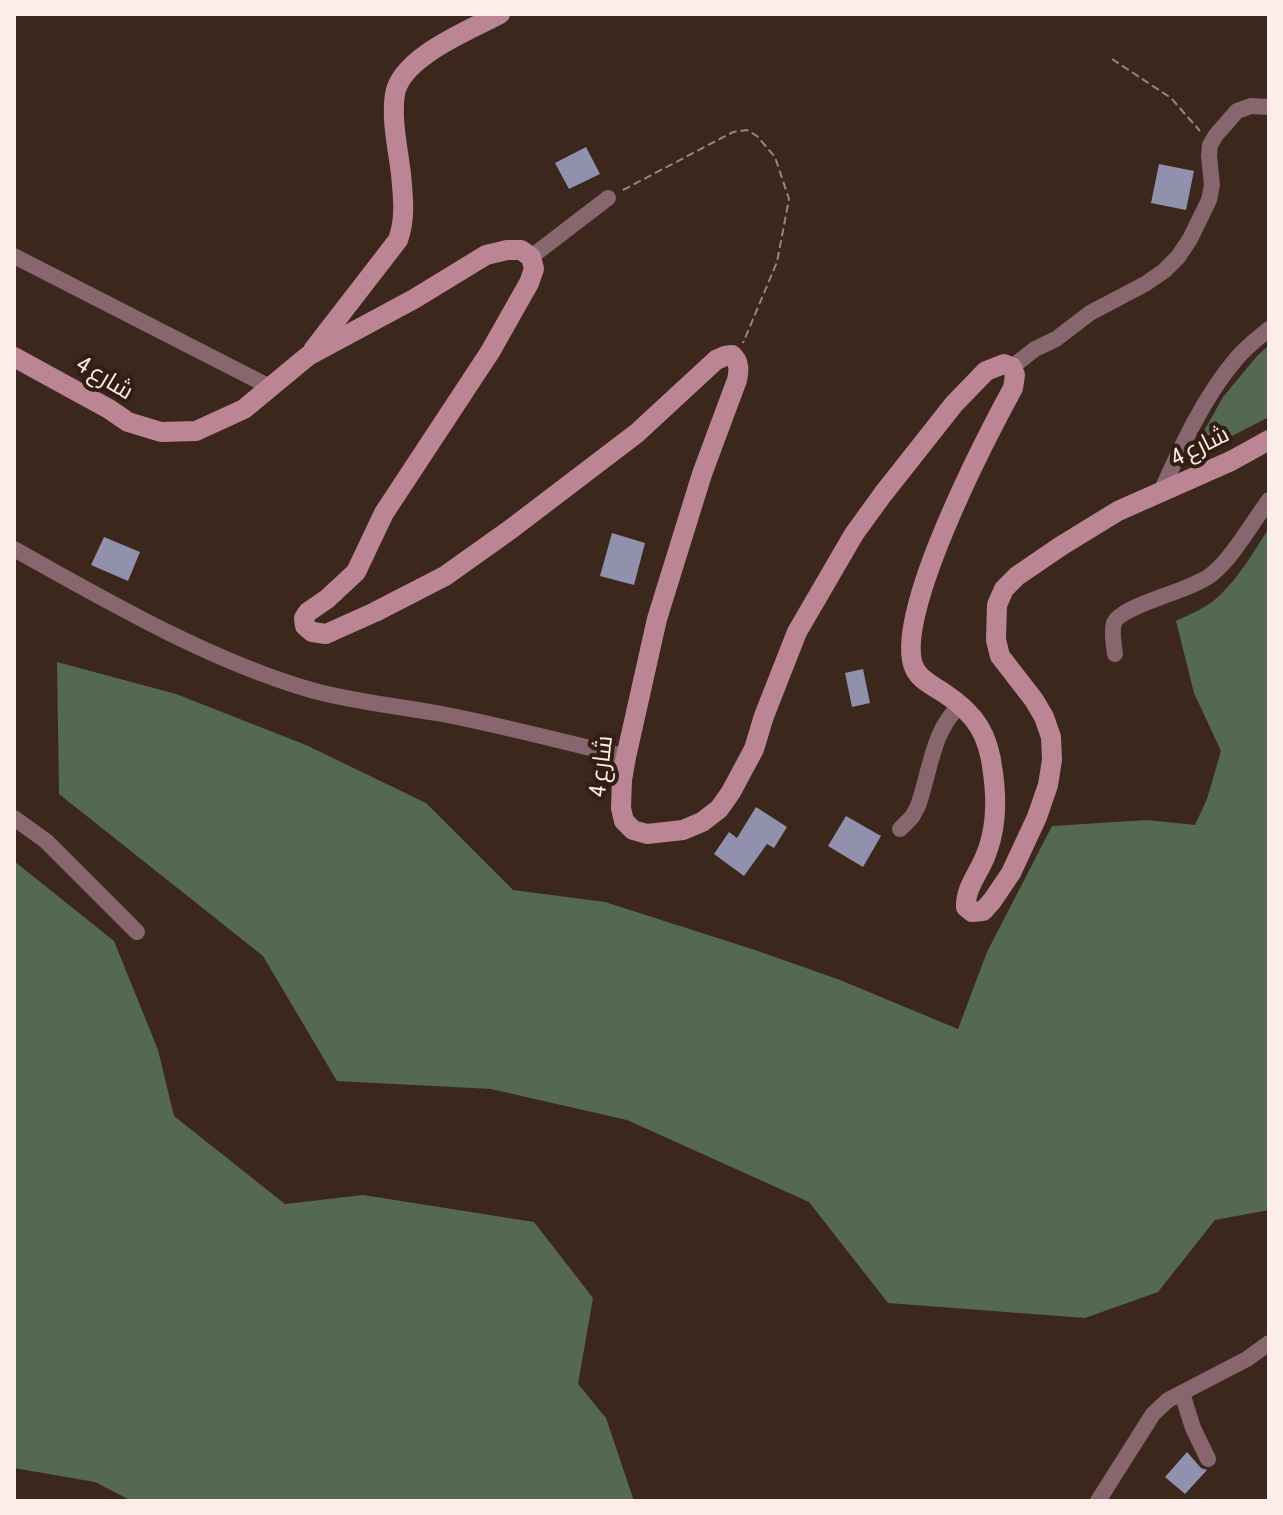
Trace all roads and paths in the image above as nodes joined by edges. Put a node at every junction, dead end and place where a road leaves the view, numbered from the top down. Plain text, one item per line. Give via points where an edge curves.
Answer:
1 (500, 14) edge
2 (1112, 59) dead end
3 (1269, 107) edge
4 (1210, 145) junction
5 (608, 198) joint
6 (14, 256) edge
7 (531, 257) junction
8 (1269, 329) edge
9 (308, 356) junction
10 (14, 357) edge
11 (736, 359) junction
12 (1012, 367) junction
13 (270, 387) junction
14 (1269, 440) edge
15 (1160, 494) junction
16 (1269, 500) edge
17 (14, 549) edge
18 (1115, 654) dead end
19 (961, 705) junction
20 (626, 757) junction
21 (14, 818) edge
22 (900, 829) dead end
23 (137, 932) dead end
24 (1269, 1343) edge
25 (1182, 1393) junction
26 (1208, 1459) dead end
27 (1098, 1501) edge

1 - 9 street via 436,48 402,77 394,114 403,227
2 - 4 path via 1171,98
3 - 4 street via 1237,111
4 - 12 street via 1209,200 1178,257 1145,284 1090,313
5 - 7 street
5 - 11 path via 733,132 747,130 775,157 789,199 777,262
6 - 13 street
7 - 9 street, شارع 4 via 521,250 486,255
7 - 11 street via 529,283 384,513 356,572 304,618 312,632 326,634 445,576 637,433 716,360 732,355
8 - 15 street via 1221,380
9 - 13 street, شارع 4
10 - 13 street, شارع 4 via 128,422 161,432 196,431 244,409
11 - 20 street, شارع 4 via 737,380 657,619
12 - 19 street, شارع 4 via 1013,388 965,479 911,626 910,656 916,671
12 - 20 street, شارع 4 via 1004,364 986,371 954,404 854,534 797,632 754,749 719,809 683,830 633,830 621,808
14 - 15 street, شارع 4
15 - 19 street, شارع 4 via 1072,539 1004,589 995,628 1000,656 1044,717 1052,760 1037,817 1011,873 983,911 972,912 965,896 992,837 995,797 985,735
16 - 18 street via 1210,577 1119,615 1112,634
17 - 20 street via 219,657 310,690
19 - 22 street via 942,728 918,806
21 - 23 street via 46,841
24 - 25 street
25 - 26 street
25 - 27 street via 1153,1414

